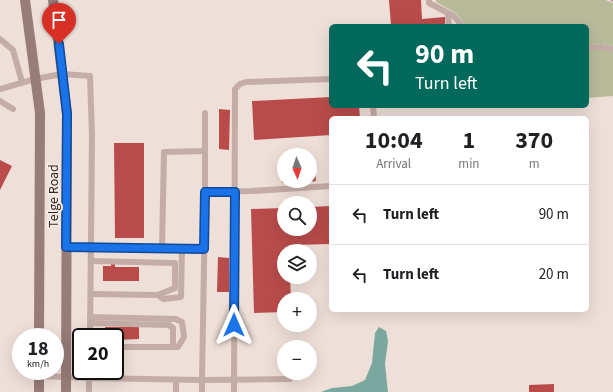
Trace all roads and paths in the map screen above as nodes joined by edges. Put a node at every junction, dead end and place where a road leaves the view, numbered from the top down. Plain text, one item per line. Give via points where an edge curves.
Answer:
1 (25, 0) edge
2 (53, 0) edge
3 (429, 0) edge
4 (448, 13) junction
5 (449, 24) edge
6 (460, 24) edge
7 (0, 39) edge
8 (589, 48) edge
9 (613, 49) edge
10 (62, 74) junction
11 (329, 78) edge
12 (35, 79) junction
13 (22, 82) junction
14 (0, 89) edge
15 (0, 101) edge
16 (13, 109) dead end
17 (205, 113) dead end
18 (205, 151) junction
19 (329, 186) edge
20 (205, 192) junction
21 (235, 192) junction
22 (66, 247) junction
23 (91, 248) junction
24 (162, 248) junction
25 (182, 249) junction
26 (204, 249) junction
27 (91, 261) junction
28 (90, 294) junction
29 (158, 295) junction
30 (90, 320) junction
31 (39, 328) edge
32 (90, 328) edge
33 (124, 347) edge
34 (175, 347) junction
35 (66, 377) junction
36 (72, 377) edge
37 (124, 379) edge
38 (39, 380) edge
39 (89, 380) edge
40 (176, 380) junction
41 (202, 380) junction
42 (234, 380) junction
43 (277, 380) edge
44 (39, 392) edge
45 (66, 392) edge
46 (89, 392) edge
47 (176, 392) edge
48 (202, 392) edge
49 (234, 392) edge

1 - 12 main road, Telge Road
2 - 10 main road, Telge Road
3 - 4 lane via 429,3
4 - 5 lane
4 - 6 lane
7 - 13 lane via 13,50
8 - 9 lane
10 - 12 lane
10 - 22 main road, Telge Road via 67,114
10 - 23 lane via 90,76
11 - 21 lane via 246,82 235,89
12 - 13 lane
12 - 31 main road, Telge Road via 40,113
13 - 14 lane
15 - 16 lane
17 - 18 lane
18 - 20 lane
18 - 24 lane via 164,152
19 - 21 lane
20 - 21 lane
20 - 26 lane
21 - 42 lane
22 - 23 lane
22 - 35 main road, Telge Road
23 - 24 lane
23 - 27 lane
24 - 25 lane
25 - 26 lane
25 - 29 lane via 181,297 163,299
26 - 41 lane
27 - 28 lane
27 - 29 lane via 175,263 175,288
28 - 29 lane
28 - 30 lane
30 - 32 lane
30 - 34 lane via 169,325 173,328
30 - 34 lane via 176,319 182,322 184,337
33 - 34 lane
35 - 36 lane
35 - 45 main road, Telge Road
37 - 40 lane
38 - 44 main road
39 - 46 lane
40 - 41 lane
40 - 47 lane
41 - 42 lane
41 - 48 lane
42 - 43 lane
42 - 49 lane

